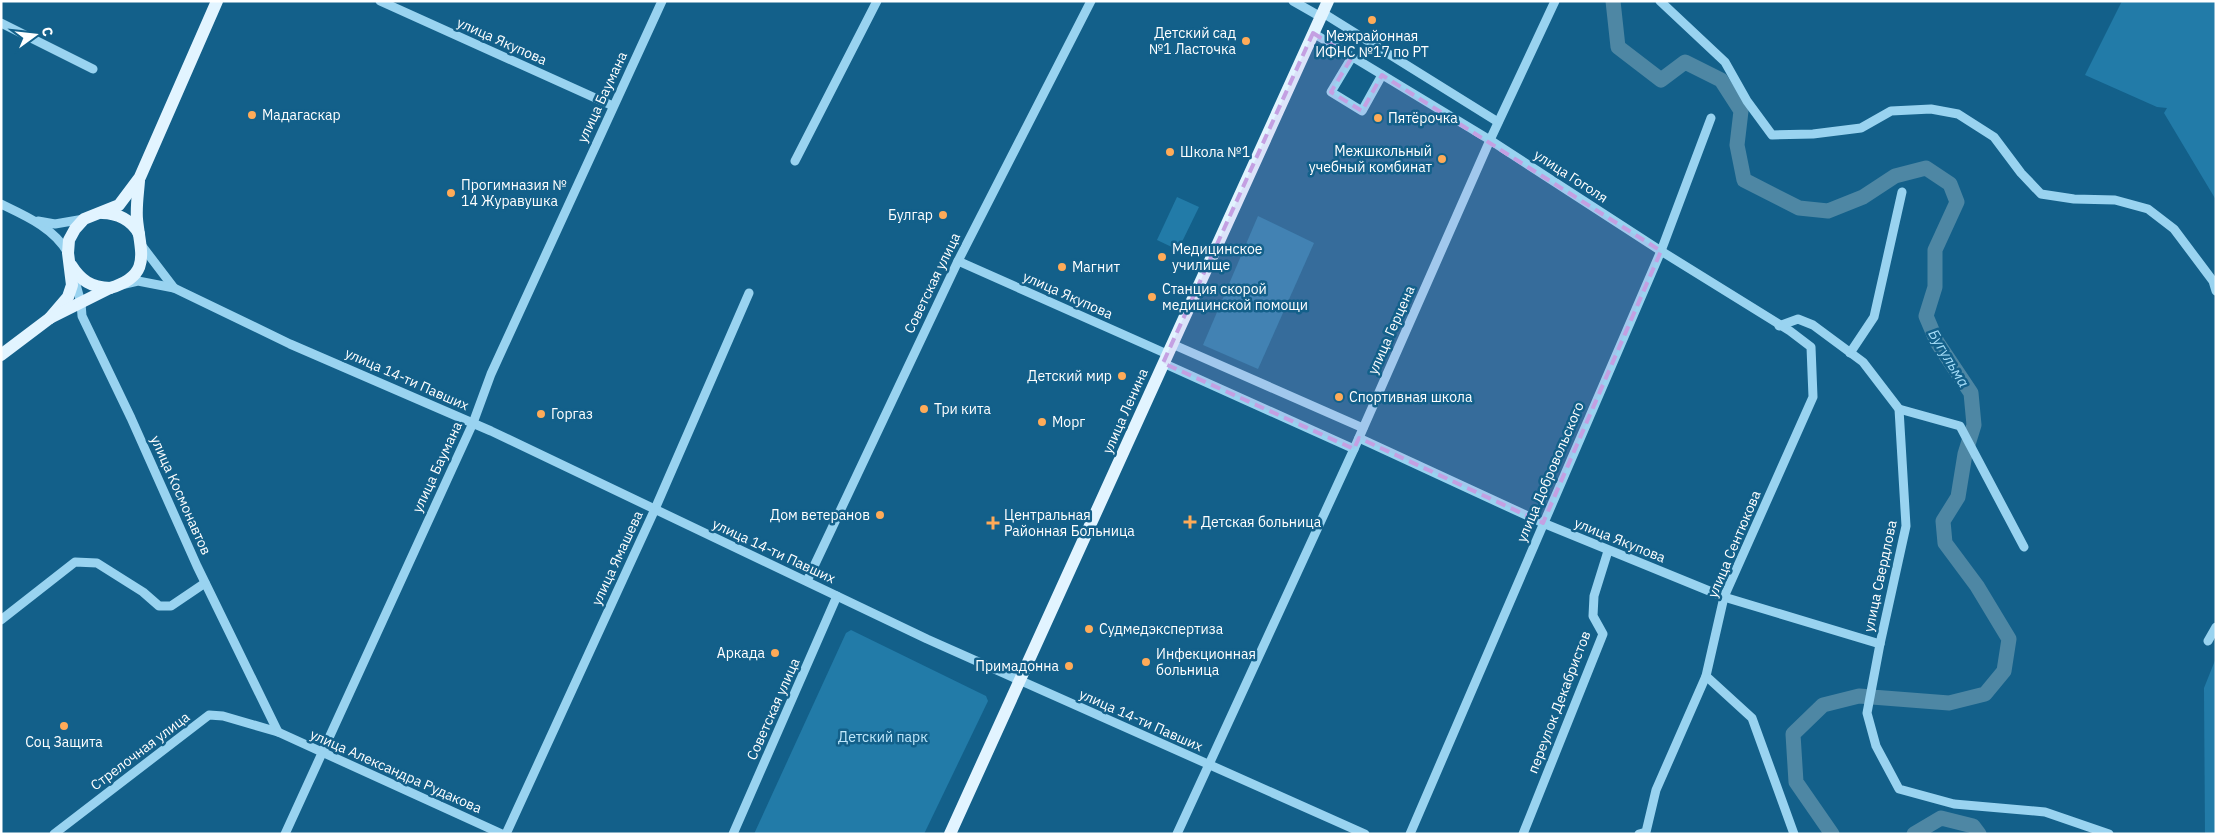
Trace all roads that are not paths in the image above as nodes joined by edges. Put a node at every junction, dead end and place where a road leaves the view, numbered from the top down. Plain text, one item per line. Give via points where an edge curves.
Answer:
1 (217, 1) edge
2 (380, 1) edge
3 (662, 1) edge
4 (877, 1) edge
5 (1091, 1) edge
6 (1293, 1) edge
7 (1555, 1) edge
8 (1660, 1) edge
9 (1324, 10) edge
10 (1, 24) edge
11 (1314, 33) junction
12 (1352, 57) junction
13 (93, 69) dead end
14 (1382, 75) junction
15 (613, 106) junction
16 (1710, 118) dead end
17 (1498, 122) junction
18 (1490, 140) junction
19 (795, 161) dead end
20 (140, 177) junction
21 (1902, 192) dead end
22 (1, 204) edge
23 (99, 213) junction
24 (84, 219) junction
25 (35, 220) junction
26 (142, 242) junction
27 (1661, 252) junction
28 (69, 259) junction
29 (958, 261) junction
30 (115, 286) junction
31 (174, 288) junction
32 (2216, 291) edge
33 (749, 293) dead end
34 (81, 303) junction
35 (50, 318) junction
36 (1779, 326) junction
37 (1811, 346) joint
38 (1850, 353) junction
39 (1168, 354) junction
40 (1, 355) edge
41 (1899, 409) junction
42 (473, 423) junction
43 (1363, 428) junction
44 (1359, 438) junction
45 (1354, 449) junction
46 (655, 509) junction
47 (1543, 523) junction
48 (2024, 546) dead end
49 (1608, 551) junction
50 (807, 581) junction
51 (205, 583) junction
52 (837, 596) junction
53 (1724, 597) junction
54 (1, 620) edge
55 (2216, 627) edge
56 (2208, 641) dead end
57 (1880, 644) junction
58 (1706, 676) junction
59 (1020, 680) junction
60 (278, 732) junction
61 (323, 753) junction
62 (1208, 765) junction
63 (1644, 833) edge
64 (54, 834) edge
65 (285, 834) edge
66 (504, 834) edge
67 (733, 834) edge
68 (950, 834) edge
69 (1177, 834) edge
70 (1365, 834) edge
71 (1410, 834) edge
72 (1523, 834) edge
73 (1794, 834) edge
74 (2108, 834) edge

1 - 20 main road
2 - 15 street, улица Якупова
3 - 15 street, улица Баумана
4 - 19 street
5 - 29 street, Советская улица
6 - 9 street
7 - 17 street, улица Герцена
8 - 32 street via 1725,62 1747,101 1772,135 1861,128 1891,111 1930,108 1958,114 1994,137 2041,194 2115,200 2148,209 2174,229 2213,282
9 - 11 main road, улица Ленина
9 - 17 street
10 - 13 street
11 - 12 street, улица Гоголя
11 - 39 main road, улица Ленина
12 - 14 street, улица Гоголя
12 - 14 street via 1331,92 1362,111
14 - 18 street, улица Гоголя
15 - 42 street, улица Баумана via 491,374
16 - 27 street, улица Добровольского
17 - 18 street, улица Герцена
18 - 27 street, улица Гоголя
18 - 43 street, улица Герцена
20 - 23 main road via 119,205
20 - 26 main road via 137,204
21 - 38 street via 1874,317
22 - 25 street
23 - 24 main road
23 - 26 main road via 125,218
24 - 25 street via 55,224
24 - 28 main road via 74,228 69,240
25 - 28 street via 63,244
26 - 30 main road via 138,269
26 - 31 street
27 - 36 street, улица Гоголя
27 - 47 street, улица Добровольского
28 - 30 main road via 77,275 87,283 98,287
28 - 34 street, улица Космонавтов
28 - 35 main road via 72,285 68,297
29 - 39 street, улица Якупова
29 - 50 street, Советская улица
30 - 31 street via 138,281
30 - 34 main road
31 - 42 street, улица 14-ти Павших via 290,344
33 - 46 street, улица Ямашева
34 - 35 main road
34 - 51 street, улица Космонавтов via 82,316
35 - 40 main road
36 - 37 street, улица Гоголя
36 - 38 street via 1798,318 1813,325
37 - 53 street, улица Сентюкова via 1813,397
38 - 41 street via 1863,362
39 - 43 street
39 - 45 street
39 - 59 main road, улица Ленина
41 - 48 street via 1960,426
41 - 57 street, улица Свердлова via 1906,526
42 - 46 street, улица 14-ти Павших
42 - 61 street, улица Баумана
43 - 44 street, улица Герцена
44 - 45 street, улица Герцена
44 - 47 street, улица Якупова
45 - 62 street, улица Герцена
46 - 50 street, улица 14-ти Павших
46 - 66 street, улица Ямашева
47 - 49 street, улица Якупова
47 - 71 street, улица Добровольского
49 - 53 street, улица Якупова
49 - 72 street, переулок Декабристов via 1594,596 1593,616 1603,634
50 - 52 street, улица 14-ти Павших
51 - 54 street via 171,606 159,606 97,563 75,562
51 - 60 street, улица Космонавтов
52 - 59 street, улица 14-ти Павших
52 - 67 street, Советская улица
53 - 57 street, улица Якупова
53 - 58 street, улица Сентюкова
55 - 56 street
57 - 74 street, улица Свердлова via 1867,712 1876,746 1899,789 1954,804 2045,812
58 - 63 street, улица Сентюкова via 1656,790
58 - 73 street via 1752,718
59 - 62 street, улица 14-ти Павших
59 - 68 main road, улица Ленина
60 - 61 street, улица Александра Рудакова
60 - 64 street, Стрелочная улица via 209,715
61 - 65 street, улица Баумана
61 - 66 street, улица Александра Рудакова
62 - 69 street, улица Герцена
62 - 70 street, улица 14-ти Павших

